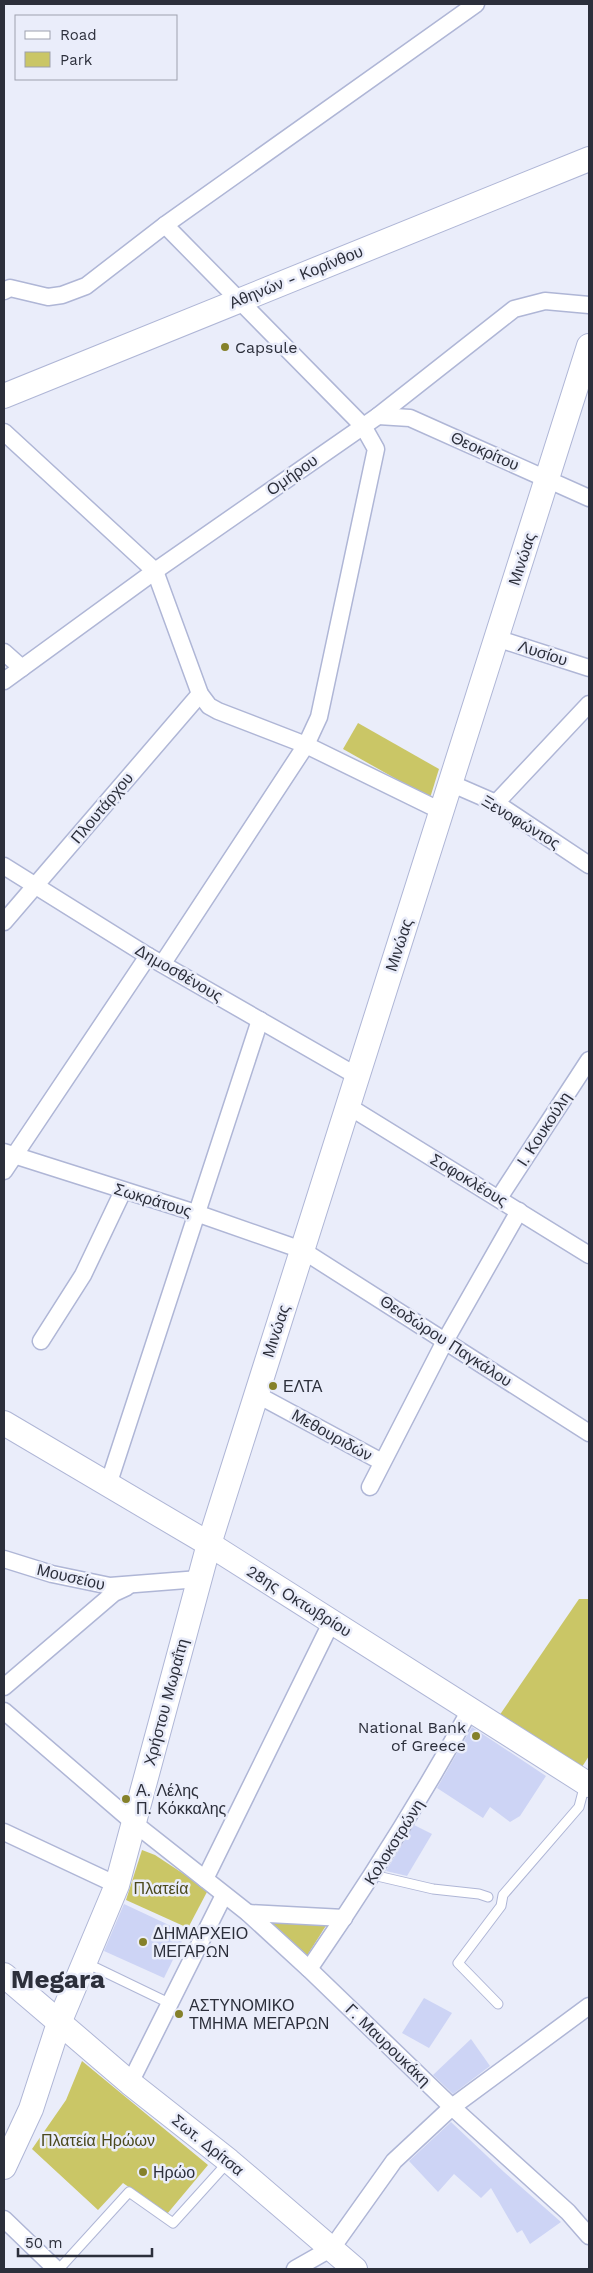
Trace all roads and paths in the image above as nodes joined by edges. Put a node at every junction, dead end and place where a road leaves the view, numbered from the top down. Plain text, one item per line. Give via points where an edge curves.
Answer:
1 (476, 4) edge
2 (589, 159) edge
3 (166, 225) junction
4 (4, 291) edge
5 (239, 301) junction
6 (589, 306) edge
7 (589, 346) edge
8 (4, 396) edge
9 (378, 416) junction
10 (363, 426) junction
11 (4, 432) edge
12 (547, 479) junction
13 (589, 498) edge
14 (154, 571) junction
15 (496, 638) junction
16 (4, 652) edge
17 (22, 668) junction
18 (589, 668) edge
19 (4, 681) edge
20 (200, 694) junction
21 (589, 704) edge
22 (306, 745) junction
23 (450, 784) junction
24 (496, 803) junction
25 (442, 811) junction
26 (589, 865) edge
27 (4, 866) edge
28 (36, 886) junction
29 (4, 922) edge
30 (148, 956) junction
31 (164, 963) junction
32 (260, 1020) junction
33 (589, 1060) edge
34 (357, 1076) junction
35 (348, 1106) junction
36 (9, 1154) edge
37 (4, 1171) edge
38 (123, 1191) junction
39 (499, 1198) junction
40 (519, 1211) junction
41 (196, 1213) junction
42 (302, 1250) junction
43 (589, 1255) edge
44 (41, 1341) dead end
45 (445, 1341) junction
46 (256, 1394) junction
47 (4, 1423) edge
48 (589, 1433) edge
49 (382, 1462) junction
50 (108, 1484) junction
51 (370, 1487) dead end
52 (208, 1544) junction
53 (4, 1559) edge
54 (199, 1579) junction
55 (132, 1584) junction
56 (332, 1621) junction
57 (4, 1686) edge
58 (470, 1710) junction
59 (4, 1711) edge
60 (588, 1781) edge
61 (134, 1823) junction
62 (4, 1832) edge
63 (373, 1875) junction
64 (205, 1879) junction
65 (117, 1885) junction
66 (224, 1895) junction
67 (488, 1897) dead end
68 (248, 1913) junction
69 (344, 1918) junction
70 (86, 1963) junction
71 (309, 1969) junction
72 (4, 1975) edge
73 (171, 2004) junction
74 (498, 2004) dead end
75 (589, 2006) edge
76 (59, 2023) junction
77 (130, 2083) junction
78 (452, 2107) junction
79 (229, 2161) junction
80 (4, 2168) edge
81 (4, 2219) edge
82 (589, 2236) edge
83 (332, 2248) junction
84 (54, 2268) edge
85 (295, 2269) edge
86 (355, 2269) edge

1 - 3 street
2 - 5 main road, Αθηνών - Κορίνθου
3 - 4 street via 86,286 48,297 10,288
3 - 5 street
5 - 8 main road, Αθηνών - Κορίνθου
5 - 10 street
6 - 9 street, Ομήρου via 545,301 514,309
7 - 12 main road, Μινώας
9 - 10 street, Ομήρου
9 - 12 street, Θεοκρίτου via 410,418
10 - 14 street, Ομήρου
10 - 22 street via 376,449 319,717
11 - 14 street
12 - 13 street, Θεοκρίτου
12 - 15 main road, Μινώας
14 - 17 street, Ομήρου
14 - 20 street
15 - 18 street, Λυσίου
15 - 23 main road, Μινώας
16 - 17 street
17 - 19 street, Ομήρου
20 - 22 street via 209,706 218,711
20 - 28 street, Πλουτάρχου
21 - 24 street
22 - 25 street
22 - 31 street
23 - 24 street, Ξενοφώντος
23 - 25 main road, Μινώας
24 - 26 street, Ξενοφώντος
25 - 34 main road, Μινώας
27 - 28 street, Δημοσθένους
28 - 29 street, Πλουτάρχου
28 - 30 street, Δημοσθένους
30 - 31 street, Δημοσθένους
30 - 36 street
31 - 32 street, Δημοσθένους
32 - 34 street, Δημοσθένους
32 - 41 street
33 - 39 street, Ι. Κουκούλη
34 - 35 main road, Μινώας
35 - 39 street, Σοφοκλέους
35 - 42 main road, Μινώας
36 - 37 street
36 - 38 street, Σωκράτους
38 - 41 street, Σωκράτους
38 - 44 street via 83,1275
39 - 40 street, Σοφοκλέους
40 - 43 street, Σοφοκλέους
40 - 45 street
41 - 42 street, Σωκράτους
41 - 50 street
42 - 45 street, Θεοδώρου Παγκάλου
42 - 46 main road, Μινώας
45 - 48 street, Θεοδώρου Παγκάλου
45 - 49 street
46 - 49 street, Μεθουριδών
46 - 52 main road, Μινώας
47 - 50 main road, 28ης Οκτωβρίου
49 - 51 street
50 - 52 main road, 28ης Οκτωβρίου
52 - 54 main road, Χρήστου Μωραΐτη
52 - 56 main road, 28ης Οκτωβρίου
53 - 55 street, Μουσείου via 99,1584
54 - 55 street, Μουσείου
54 - 61 main road, Χρήστου Μωραΐτη
55 - 57 street via 114,1593
56 - 58 main road, 28ης Οκτωβρίου
56 - 64 street
58 - 60 main road, 28ης Οκτωβρίου
58 - 63 street, Κολοκοτρώνη via 425,1792
59 - 61 street, Γ. Μαυρουκάκη
60 - 74 lane via 579,1807 503,1895 502,1906 458,1963
61 - 64 street, Γ. Μαυρουκάκη
61 - 65 main road, Χρήστου Μωραΐτη
62 - 65 street
63 - 67 lane
63 - 69 street, Κολοκοτρώνη
64 - 66 street, Γ. Μαυρουκάκη
65 - 70 main road, Χρήστου Μωραΐτη
66 - 68 street, Γ. Μαυρουκάκη
66 - 73 street
68 - 69 street
68 - 71 street, Γ. Μαυρουκάκη
69 - 71 street, Κολοκοτρώνη
70 - 73 lane
70 - 76 main road, Χρήστου Μωραΐτη
71 - 78 street, Γ. Μαυρουκάκη
72 - 76 main road, Σωτ. Δρίτσα
73 - 77 street
75 - 78 street
76 - 77 main road, Σωτ. Δρίτσα
76 - 80 main road, Χρήστου Μωραΐτη via 39,2090
77 - 79 main road, Σωτ. Δρίτσα
78 - 82 street, Γ. Μαυρουκάκη via 568,2212
78 - 83 street via 394,2161
79 - 83 main road, Σωτ. Δρίτσα
79 - 84 lane via 173,2223 129,2192
81 - 84 street
83 - 85 street
83 - 86 main road, Σωτ. Δρίτσα

